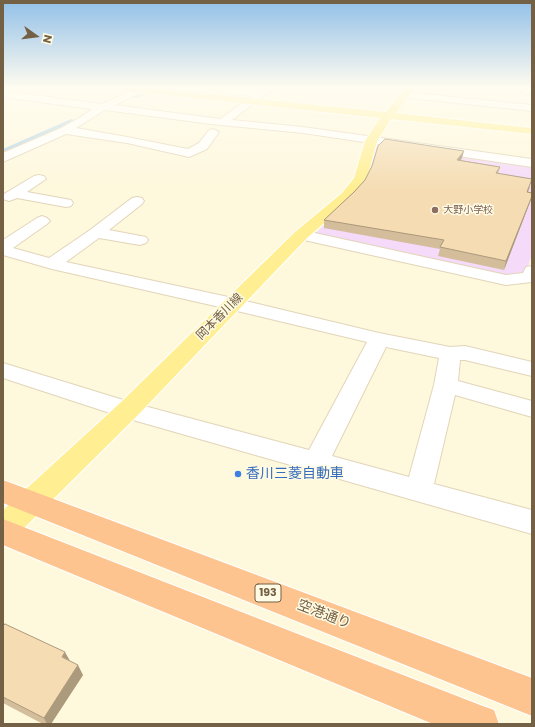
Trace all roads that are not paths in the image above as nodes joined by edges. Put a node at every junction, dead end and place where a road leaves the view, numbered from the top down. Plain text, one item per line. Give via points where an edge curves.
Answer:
1 (81, 122) edge
2 (222, 122) edge
3 (383, 122) edge
4 (451, 122) edge
5 (65, 130) junction
6 (532, 131) edge
7 (213, 132) dead end
8 (183, 138) dead end
9 (371, 141) junction
10 (9, 143) dead end
11 (28, 146) junction
12 (164, 148) junction
13 (3, 158) edge
14 (532, 163) edge
15 (40, 179) dead end
16 (9, 197) edge
17 (137, 201) dead end
18 (66, 203) dead end
19 (42, 221) dead end
20 (96, 233) junction
21 (301, 235) junction
22 (140, 240) dead end
23 (3, 247) edge
24 (3, 250) edge
25 (52, 264) junction
26 (532, 271) edge
27 (233, 304) junction
28 (379, 339) junction
29 (450, 354) junction
30 (532, 369) edge
31 (3, 370) edge
32 (446, 385) junction
33 (532, 409) edge
34 (128, 410) junction
35 (316, 461) junction
36 (419, 490) junction
37 (17, 497) edge
38 (532, 522) edge
39 (3, 529) edge
40 (3, 532) edge
41 (532, 697) edge
42 (480, 724) edge

1 - 5 street
2 - 9 street via 303,130
3 - 9 main road, 岡本香川線
4 - 6 main road
5 - 11 street
5 - 12 street
7 - 12 street via 203,146 189,153
8 - 12 street
9 - 14 street
9 - 21 main road, 岡本香川線 via 360,179 347,196
10 - 11 street
11 - 13 street
15 - 16 street
16 - 18 street
17 - 20 street
19 - 23 street
20 - 22 street
20 - 25 street
21 - 26 street via 506,280 530,277
21 - 27 main road, 岡本香川線
24 - 25 street
25 - 27 street
27 - 28 street
27 - 34 main road, 岡本香川線
28 - 29 street
28 - 35 street
29 - 30 street via 465,352
29 - 32 street
31 - 34 street
32 - 33 street
32 - 36 street
34 - 35 street
34 - 37 main road, 岡本香川線
35 - 36 street
36 - 38 street
37 - 39 main road, 岡本香川線
37 - 41 highway, 空港通り / 193
40 - 42 highway

